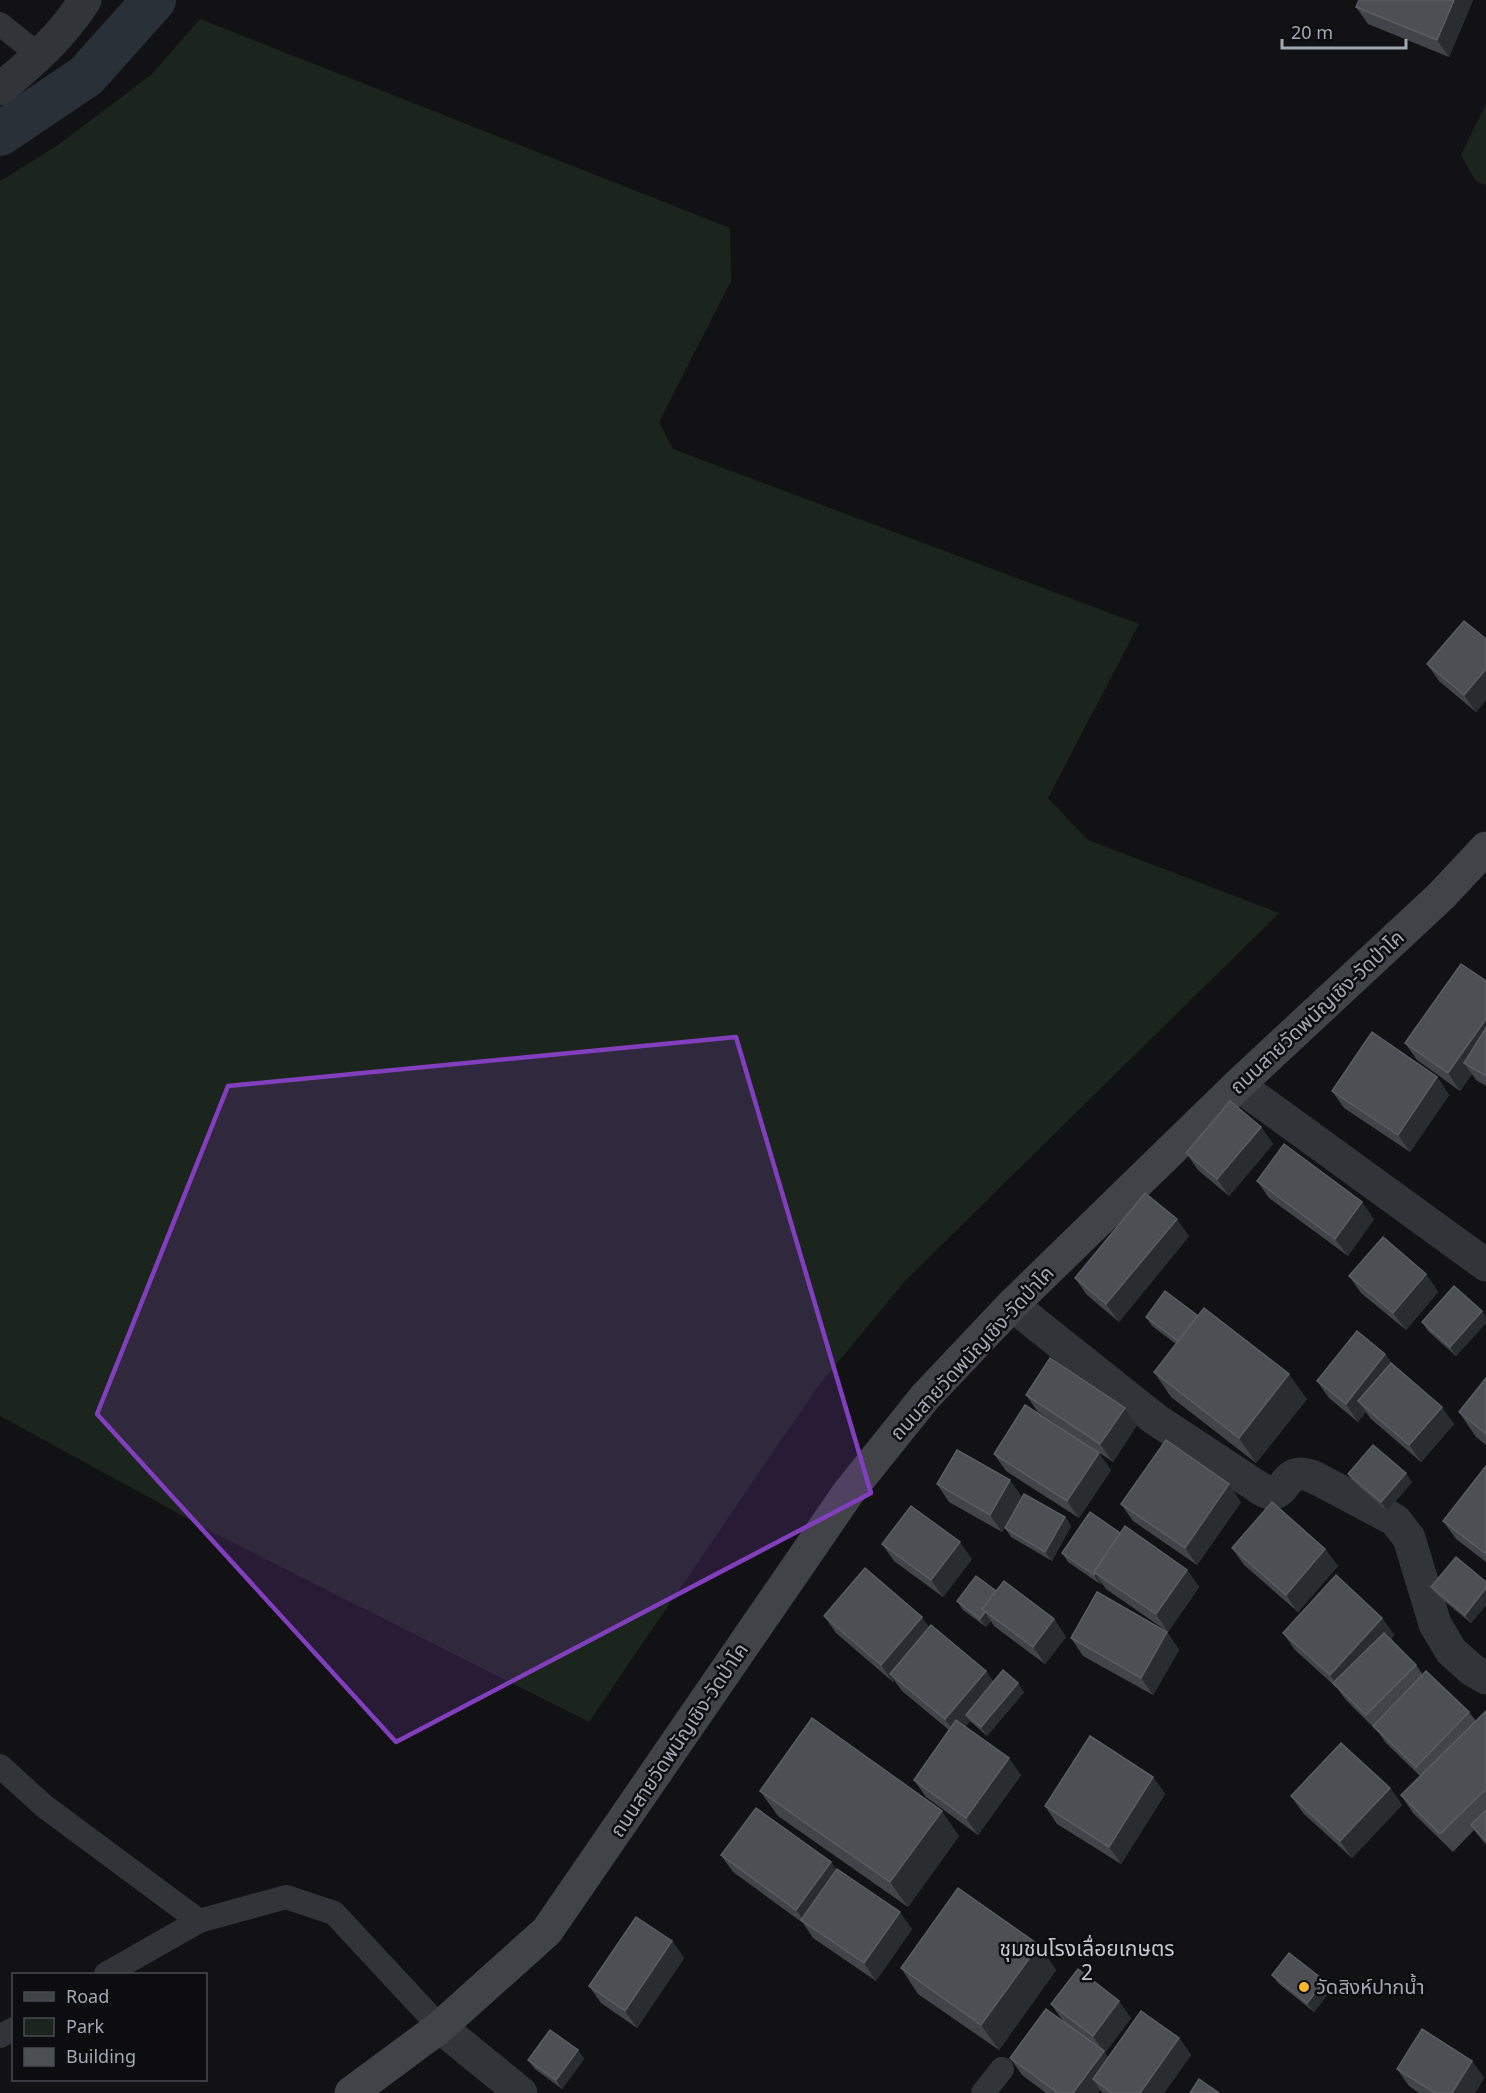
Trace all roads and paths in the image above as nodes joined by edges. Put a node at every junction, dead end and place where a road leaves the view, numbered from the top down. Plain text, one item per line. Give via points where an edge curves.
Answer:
1 (85, 0) edge
2 (0, 24) edge
3 (40, 56) junction
4 (0, 89) edge
5 (1486, 848) edge
6 (1238, 1085) junction
7 (1486, 1265) edge
8 (1012, 1305) junction
9 (1486, 1678) edge
10 (0, 1766) edge
11 (199, 1921) junction
12 (108, 1973) edge
13 (440, 2027) junction
14 (1002, 2069) dead end
15 (351, 2093) edge
16 (521, 2093) edge
17 (983, 2093) edge

1 - 3 street
2 - 3 lane
3 - 4 street
5 - 6 main road, ถนนสายวัดพนัญเชิง-วัดป่าโค via 1441,896
6 - 7 street
6 - 8 main road, ถนนสายวัดพนัญเชิง-วัดป่าโค
8 - 9 street via 1155,1419 1264,1491 1276,1494 1292,1476 1301,1473 1395,1520 1408,1538 1435,1624 1451,1651
8 - 13 main road, ถนนสายวัดพนัญเชิง-วัดป่าโค via 925,1398 848,1493 547,1931
10 - 11 lane via 44,1806
11 - 12 lane
11 - 13 lane via 286,1897 333,1913
13 - 15 main road, ถนนสายวัดพนัญเชิง-วัดป่าโค
13 - 16 street
14 - 17 lane

